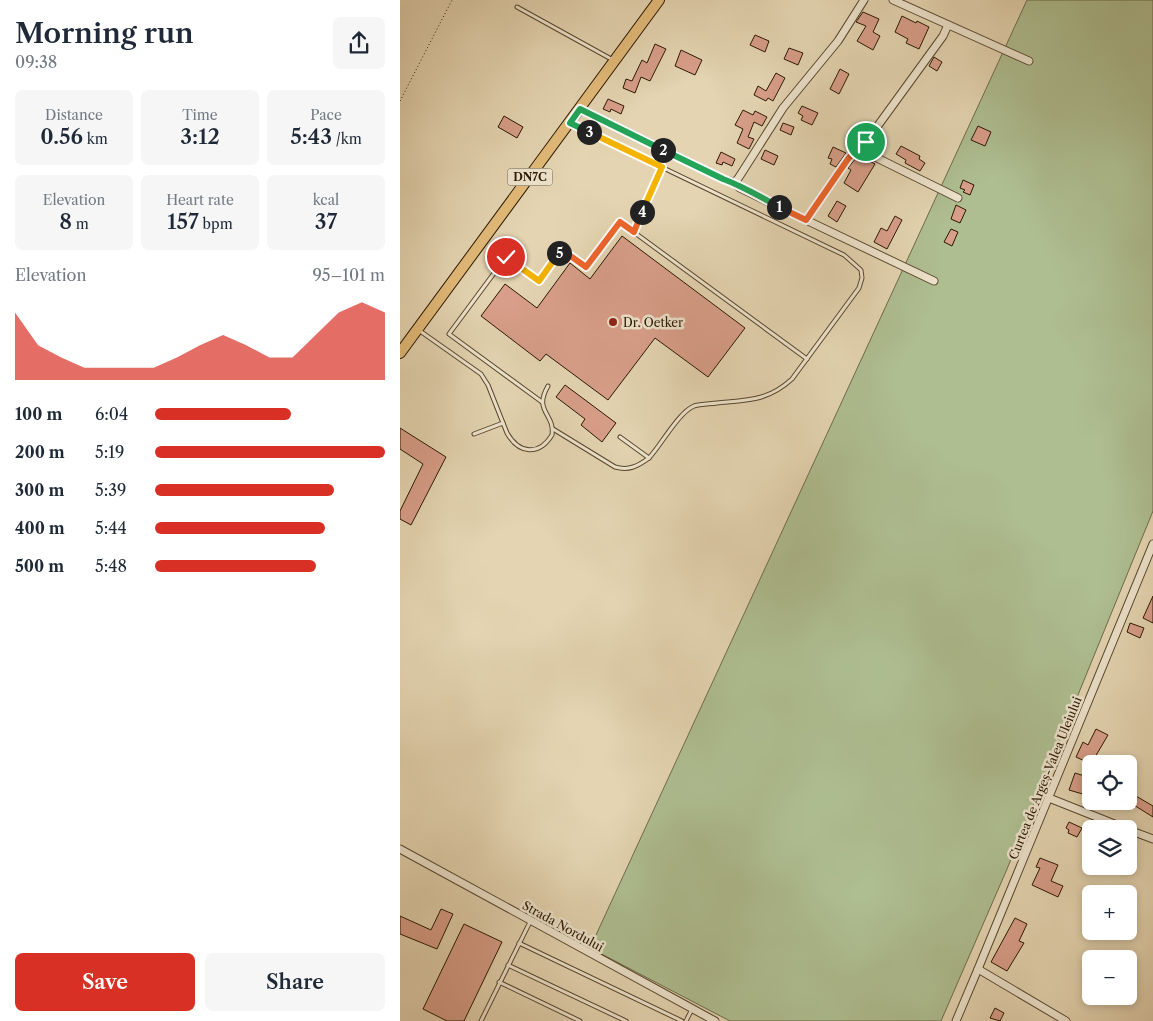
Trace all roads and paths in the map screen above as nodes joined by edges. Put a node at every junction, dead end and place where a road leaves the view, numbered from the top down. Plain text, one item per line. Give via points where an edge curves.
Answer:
1 (452, 0) edge
2 (659, 0) edge
3 (864, 0) edge
4 (893, 0) edge
5 (517, 7) dead end
6 (948, 25) junction
7 (615, 61) junction
8 (1029, 61) dead end
9 (400, 101) edge
10 (580, 109) junction
11 (570, 123) junction
12 (864, 148) junction
13 (662, 167) junction
14 (733, 182) junction
15 (958, 198) dead end
16 (806, 220) junction
17 (634, 232) junction
18 (934, 281) dead end
19 (418, 329) junction
20 (400, 353) edge
21 (807, 359) junction
22 (548, 386) dead end
23 (542, 402) junction
24 (503, 423) junction
25 (553, 429) junction
26 (474, 434) dead end
27 (620, 437) dead end
28 (649, 458) junction
29 (1152, 548) edge
30 (1049, 798) junction
31 (1105, 820) edge
32 (1137, 833) edge
33 (1153, 839) edge
34 (400, 849) edge
35 (530, 921) junction
36 (519, 943) junction
37 (508, 965) junction
38 (978, 970) junction
39 (499, 982) junction
40 (692, 1009) junction
41 (481, 1021) edge
42 (580, 1021) edge
43 (626, 1021) edge
44 (682, 1021) edge
45 (686, 1021) edge
46 (715, 1021) edge
47 (956, 1021) edge
48 (1066, 1021) edge

1 - 9 path
2 - 7 main road, DN7C
3 - 14 street via 838,40 783,108
4 - 6 street
5 - 7 lane
6 - 8 street
6 - 12 street
7 - 10 main road, DN7C
10 - 11 main road, DN7C
10 - 14 street
11 - 13 lane
11 - 19 main road, DN7C
12 - 15 street via 867,153
12 - 16 street via 855,151 848,159
13 - 17 lane
13 - 21 lane via 844,255 862,270 859,288
14 - 16 street
16 - 18 street
17 - 21 lane
17 - 23 lane via 620,222 586,267 562,250 539,281 506,257 449,334
19 - 20 main road, DN7C
19 - 24 lane via 481,374
21 - 28 lane via 792,379 767,396 690,409
22 - 23 lane
23 - 25 lane
24 - 25 lane via 510,439 518,446 534,450 548,442
24 - 26 lane
25 - 28 lane via 615,467 625,470
27 - 28 lane
29 - 30 street, Curtea de Argeș-Valea Uleiului
30 - 31 street
30 - 38 street, Curtea de Argeș-Valea Uleiului
32 - 33 street
34 - 35 street, Strada Nordului
35 - 36 lane
35 - 40 street, Strada Nordului
36 - 37 lane
36 - 44 lane
37 - 39 lane
37 - 43 lane
38 - 47 street, Curtea de Argeș-Valea Uleiului
38 - 48 street
39 - 41 lane
39 - 42 lane
40 - 45 lane
40 - 46 street, Strada Nordului

